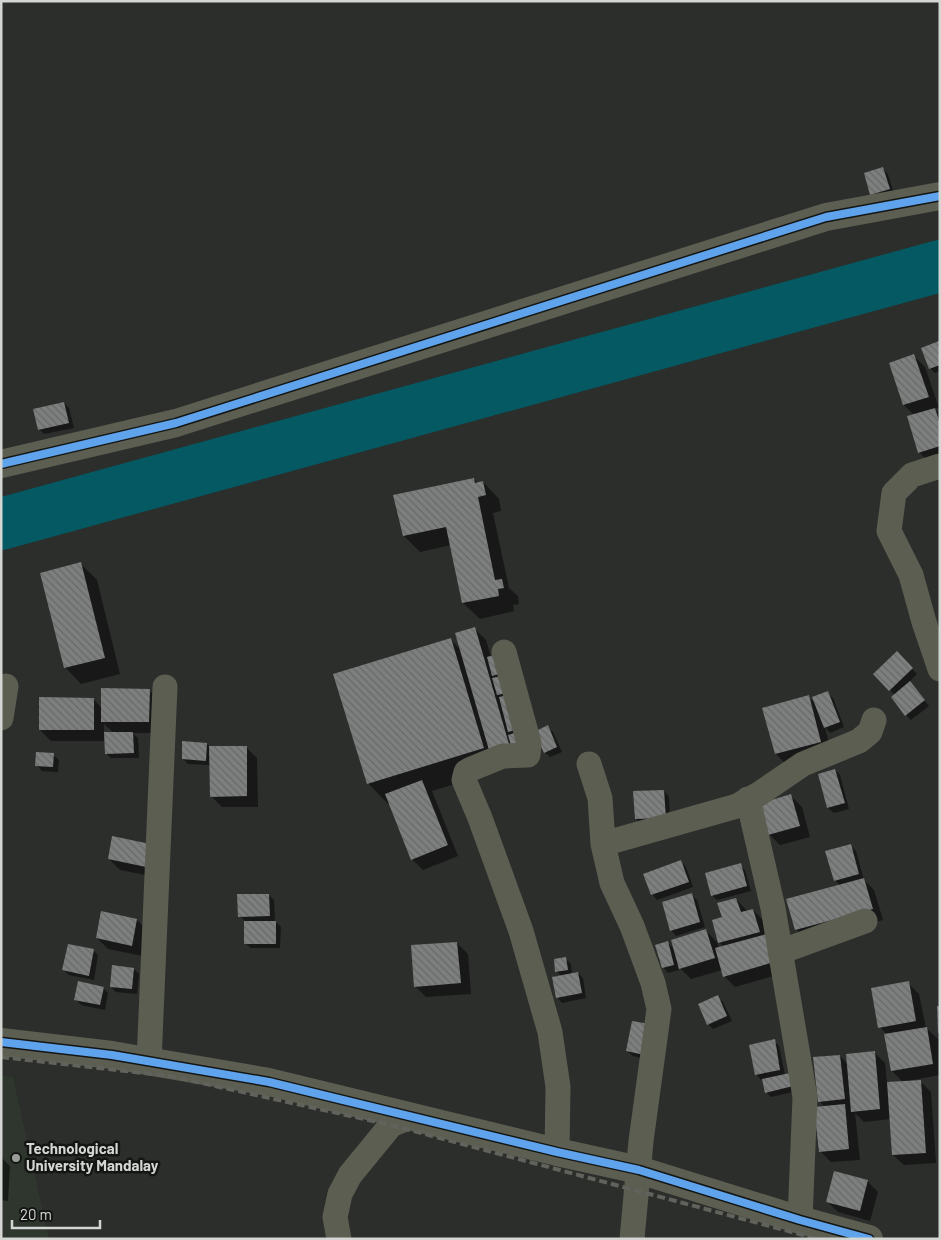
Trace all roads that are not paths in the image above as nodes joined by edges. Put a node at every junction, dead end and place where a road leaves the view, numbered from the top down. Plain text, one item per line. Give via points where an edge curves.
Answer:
1 (940, 196) edge
2 (1, 464) edge
3 (940, 466) edge
4 (504, 652) dead end
5 (940, 669) edge
6 (6, 686) dead end
7 (165, 687) dead end
8 (1, 718) edge
9 (874, 720) dead end
10 (589, 764) dead end
11 (748, 800) junction
12 (602, 844) junction
13 (865, 922) dead end
14 (780, 952) junction
15 (1, 1042) edge
16 (148, 1062) junction
17 (411, 1117) junction
18 (557, 1152) junction
19 (639, 1170) junction
20 (800, 1220) junction
21 (854, 1237) edge
22 (339, 1239) edge
23 (632, 1239) edge

1 - 2 street via 826,217 176,423
3 - 5 street via 912,475 894,493 889,531 911,575
4 - 18 street via 529,743 528,755 503,756 466,772 464,780 522,931 550,1032 558,1087
6 - 8 street
7 - 16 street
9 - 11 street via 870,732 859,741 802,764
10 - 12 street via 600,798
11 - 12 street via 737,806
11 - 14 street
12 - 19 street via 612,883 632,926 659,1009
13 - 14 street
14 - 20 street via 805,1097
15 - 16 street
16 - 17 street via 269,1082
17 - 18 street
17 - 22 street via 391,1125 350,1175 340,1194 335,1217
18 - 19 street
19 - 20 street
19 - 23 street
20 - 21 street

